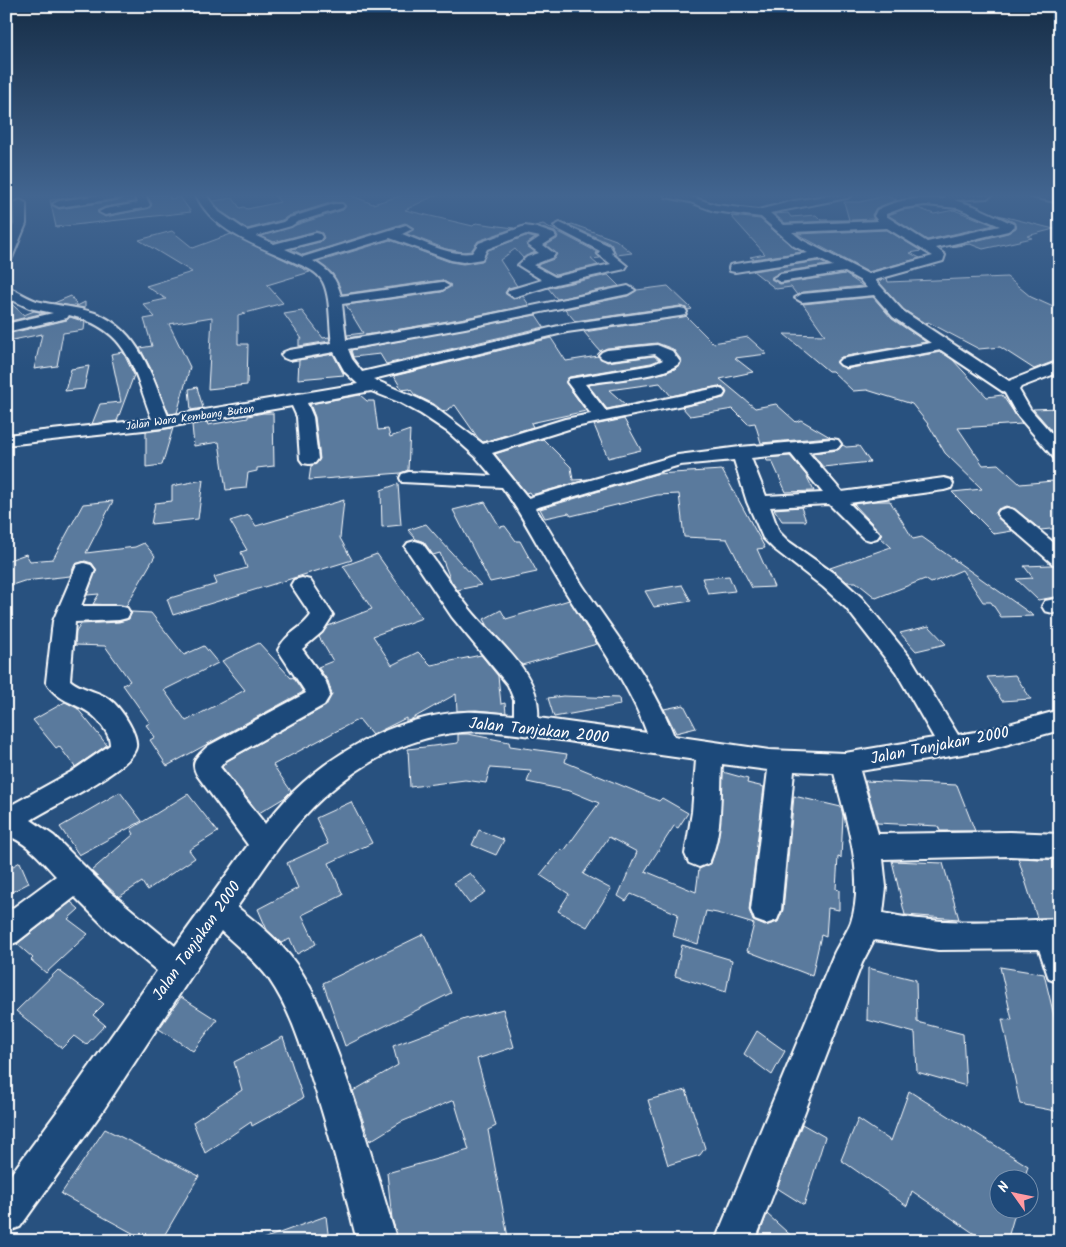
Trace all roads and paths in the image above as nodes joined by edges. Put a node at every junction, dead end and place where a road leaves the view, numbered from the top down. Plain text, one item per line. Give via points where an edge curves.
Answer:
1 (285, 253) edge
2 (328, 253) edge
3 (444, 253) edge
4 (478, 253) edge
5 (551, 253) edge
6 (605, 253) edge
7 (816, 253) edge
8 (937, 253) edge
9 (819, 255) junction
10 (302, 261) junction
11 (575, 264) dead end
12 (735, 268) dead end
13 (846, 268) junction
14 (588, 272) junction
15 (780, 278) dead end
16 (866, 278) junction
17 (553, 281) junction
18 (442, 286) dead end
19 (628, 290) dead end
20 (875, 290) junction
21 (514, 293) dead end
22 (10, 297) edge
23 (802, 298) dead end
24 (334, 301) junction
25 (75, 312) junction
26 (680, 312) dead end
27 (6, 328) edge
28 (943, 345) junction
29 (340, 347) junction
30 (289, 355) dead end
31 (607, 355) dead end
32 (846, 362) dead end
33 (1060, 366) edge
34 (366, 382) junction
35 (1011, 390) junction
36 (717, 393) dead end
37 (298, 401) junction
38 (601, 416) junction
39 (162, 423) junction
40 (6, 440) edge
41 (832, 444) dead end
42 (795, 447) junction
43 (480, 451) junction
44 (740, 452) junction
45 (1060, 454) edge
46 (309, 459) dead end
47 (410, 478) dead end
48 (505, 482) junction
49 (944, 484) dead end
50 (835, 498) junction
51 (758, 502) junction
52 (524, 505) junction
53 (1008, 514) dead end
54 (870, 534) dead end
55 (415, 547) dead end
56 (1060, 560) edge
57 (84, 570) dead end
58 (302, 586) dead end
59 (119, 613) dead end
60 (66, 617) junction
61 (1060, 720) edge
62 (525, 726) junction
63 (665, 746) junction
64 (952, 746) junction
65 (709, 752) junction
66 (782, 761) junction
67 (845, 763) junction
68 (6, 823) edge
69 (265, 845) junction
70 (1060, 846) edge
71 (867, 847) junction
72 (699, 854) dead end
73 (76, 880) junction
74 (218, 909) junction
75 (766, 910) dead end
76 (866, 924) junction
77 (6, 932) edge
78 (1055, 934) edge
79 (178, 968) junction
80 (1060, 968) edge
81 (6, 1213) edge
82 (376, 1241) edge
83 (736, 1241) edge

1 - 10 street
2 - 10 street
3 - 4 street via 463,258 478,256
5 - 17 street via 524,265
6 - 14 street via 621,266
7 - 9 street
8 - 16 street via 939,258 933,261
9 - 12 street
9 - 13 street
10 - 24 street via 319,270 330,281
11 - 14 street
13 - 15 street
13 - 16 street
14 - 17 street
16 - 20 street
17 - 21 street
18 - 24 street
19 - 29 street
20 - 23 street
20 - 28 street via 898,314
22 - 25 street via 37,306
24 - 29 street
25 - 27 street
25 - 39 street via 87,314 110,326 131,346
26 - 34 street, Jalan Wara Kembang Buton via 567,328
28 - 32 street
28 - 35 street
29 - 30 street
29 - 34 street via 350,369
31 - 38 street via 657,349 667,354 672,362 658,368 575,382
33 - 35 street via 1015,384
34 - 37 street, Jalan Wara Kembang Buton
34 - 43 street via 434,414
35 - 45 street via 1023,411
36 - 38 street
37 - 39 street, Jalan Wara Kembang Buton
37 - 46 street via 305,417
38 - 43 street
39 - 40 street, Jalan Wara Kembang Buton
41 - 42 street
42 - 44 street
42 - 50 street
43 - 48 street
44 - 51 street
44 - 52 street via 678,460
47 - 48 street
48 - 52 street
49 - 50 street
50 - 51 street
50 - 54 street
51 - 64 street via 770,534 848,598 878,632 904,666
52 - 63 street via 566,578 641,691
53 - 56 street
55 - 62 street via 468,622 520,684 527,709
57 - 60 street
58 - 69 street via 322,615 318,625 292,644 290,650 318,695 217,753 206,768
59 - 60 street
60 - 68 street via 58,682 66,691 104,709 121,734 124,745 122,750 80,780
61 - 64 street, Jalan Tanjakan 2000
62 - 63 street, Jalan Tanjakan 2000
62 - 69 street, Jalan Tanjakan 2000 via 463,722 436,726 366,751 303,800
63 - 65 street, Jalan Tanjakan 2000
64 - 67 street, Jalan Tanjakan 2000
65 - 66 street, Jalan Tanjakan 2000
65 - 72 street via 706,812
66 - 67 street, Jalan Tanjakan 2000
66 - 75 street
67 - 71 street
68 - 73 street via 16,824 34,837
69 - 74 street, Jalan Tanjakan 2000
70 - 71 street
71 - 76 street via 871,887
73 - 77 street
73 - 79 street
74 - 79 street, Jalan Tanjakan 2000
74 - 82 street via 260,946 296,993 346,1128
76 - 78 street via 922,935
76 - 83 street via 849,956
78 - 80 street
79 - 81 street, Jalan Tanjakan 2000

